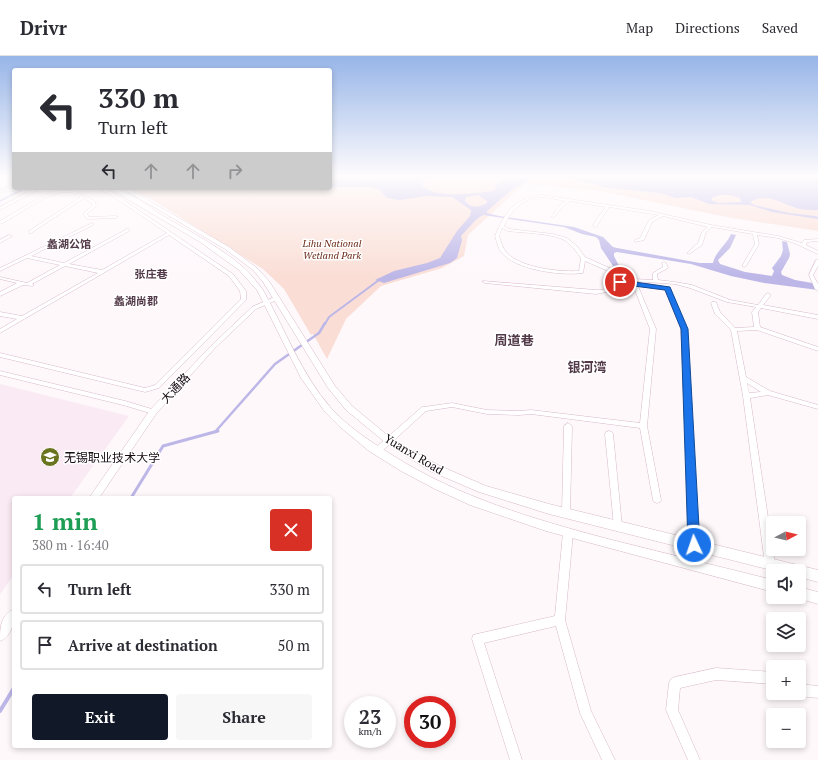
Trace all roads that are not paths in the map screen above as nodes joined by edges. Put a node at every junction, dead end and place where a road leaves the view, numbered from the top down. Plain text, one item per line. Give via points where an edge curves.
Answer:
1 (21, 211) edge
2 (63, 211) edge
3 (88, 211) edge
4 (136, 211) edge
5 (149, 211) edge
6 (163, 211) edge
7 (512, 211) edge
8 (558, 211) edge
9 (606, 211) edge
10 (637, 211) edge
11 (662, 215) junction
12 (116, 217) dead end
13 (553, 217) dead end
14 (0, 223) edge
15 (92, 224) dead end
16 (595, 226) dead end
17 (711, 226) junction
18 (500, 229) junction
19 (128, 230) dead end
20 (30, 232) dead end
21 (755, 233) junction
22 (170, 234) junction
23 (10, 236) dead end
24 (790, 240) junction
25 (818, 240) edge
26 (637, 241) dead end
27 (806, 241) junction
28 (0, 242) edge
29 (803, 246) junction
30 (689, 253) dead end
31 (818, 253) edge
32 (27, 257) junction
33 (583, 258) junction
34 (818, 261) edge
35 (596, 263) junction
36 (664, 263) dead end
37 (66, 264) junction
38 (582, 266) junction
39 (744, 266) dead end
40 (0, 270) edge
41 (102, 272) junction
42 (0, 278) edge
43 (486, 282) dead end
44 (656, 282) junction
45 (22, 283) junction
46 (28, 284) junction
47 (635, 284) junction
48 (34, 286) dead end
49 (818, 289) edge
50 (0, 294) edge
51 (768, 295) dead end
52 (277, 298) junction
53 (266, 302) junction
54 (714, 303) dead end
55 (759, 307) junction
56 (0, 314) edge
57 (818, 317) edge
58 (22, 318) junction
59 (757, 328) junction
60 (734, 330) junction
61 (0, 331) edge
62 (818, 349) edge
63 (0, 355) edge
64 (0, 373) edge
65 (743, 378) junction
66 (768, 393) junction
67 (746, 396) junction
68 (818, 407) edge
69 (153, 412) junction
70 (568, 426) dead end
71 (642, 426) junction
72 (609, 434) dead end
73 (389, 441) junction
74 (377, 451) junction
75 (95, 496) edge
76 (657, 500) dead end
77 (566, 513) junction
78 (618, 526) junction
79 (568, 533) junction
80 (694, 545) junction
81 (770, 564) joint
82 (806, 573) edge
83 (818, 576) edge
84 (766, 584) edge
85 (806, 595) edge
86 (818, 598) edge
87 (12, 618) edge
88 (560, 620) junction
89 (0, 635) edge
90 (766, 678) edge
91 (806, 691) edge
92 (818, 692) edge
93 (516, 760) edge
94 (609, 760) edge
95 (694, 760) edge

1 - 14 street
2 - 20 street
3 - 12 street via 84,214 88,218
4 - 22 street
5 - 53 main road, Yuanxi Road via 218,252 250,278
6 - 52 main road, Yuanxi Road via 227,248 266,281
7 - 18 street
8 - 13 street
9 - 16 street via 598,217
10 - 11 street
11 - 17 street
11 - 26 street via 650,222 642,239
15 - 32 street
17 - 21 street
17 - 30 street via 704,232 700,244
18 - 33 street via 553,235 565,239
18 - 38 street via 497,236 504,253 514,261 568,273 581,272
19 - 37 street
21 - 24 street
21 - 39 street via 757,244
22 - 41 street
22 - 63 street via 231,275 243,291 244,299 157,387 145,390
23 - 28 street
24 - 27 street
24 - 29 street
25 - 27 street
27 - 29 street
29 - 31 street
32 - 37 street
32 - 40 street
33 - 35 street
33 - 38 street
34 - 49 street via 811,275
35 - 38 street
35 - 44 street via 633,280
36 - 44 street via 666,268 655,273
37 - 41 street
37 - 46 street
41 - 58 street
42 - 45 street
43 - 47 street via 596,292 605,291 610,285 620,282
44 - 55 street via 692,288 729,301
45 - 46 street
45 - 50 street
46 - 48 street
47 - 71 street via 653,329
47 - 80 street via 667,289 684,329
51 - 55 street
52 - 53 street, 大通路
52 - 73 main road, Yuanxi Road via 332,388 349,408
53 - 69 street, 大通路 via 254,308 213,347
53 - 74 main road, Yuanxi Road via 320,401 340,423
54 - 60 street via 718,313
55 - 57 street
55 - 59 street via 755,312
56 - 58 street
58 - 61 street
59 - 60 street
59 - 62 street
60 - 65 street
64 - 69 street
65 - 66 street
65 - 67 street
66 - 67 street
66 - 68 street
67 - 81 street
69 - 75 street, 大通路
70 - 77 street
71 - 73 street via 531,412 487,412 452,404 424,409
71 - 76 street
72 - 78 street
73 - 74 street
73 - 77 main road, Yuanxi Road via 434,468 483,489
74 - 79 main road, Yuanxi Road via 396,464 476,504
77 - 78 main road, Yuanxi Road
78 - 80 main road, Yuanxi Road
79 - 84 main road, Yuanxi Road
79 - 88 street
80 - 81 main road, Yuanxi Road
82 - 83 main road, Yuanxi Road
85 - 86 main road
87 - 89 street
88 - 93 street via 478,639
88 - 94 street via 586,713
90 - 95 street via 716,674 675,683 672,710
91 - 92 street

